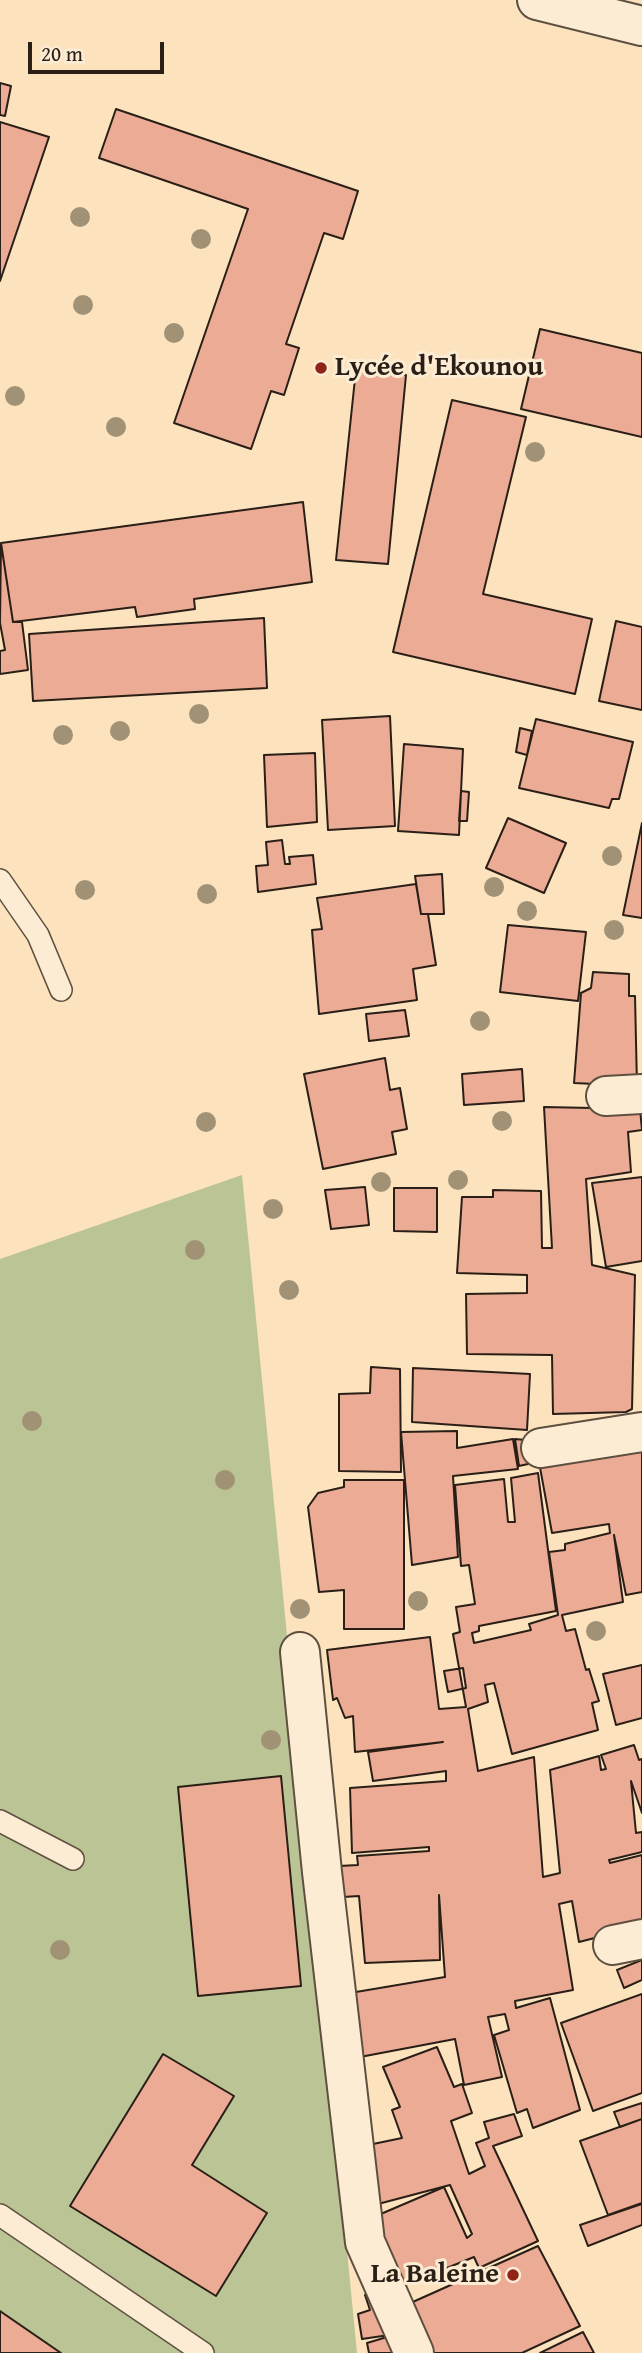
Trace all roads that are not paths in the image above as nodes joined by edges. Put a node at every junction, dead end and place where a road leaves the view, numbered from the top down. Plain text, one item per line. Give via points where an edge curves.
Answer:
1 (537, 0) edge
2 (642, 26) edge
3 (0, 880) edge
4 (61, 990) dead end
5 (642, 1432) edge
6 (541, 1448) dead end
7 (300, 1652) dead end
8 (0, 1821) edge
9 (73, 1860) dead end
10 (0, 2215) edge
11 (203, 2353) edge
12 (414, 2353) edge

1 - 2 street
3 - 4 lane via 38,935
5 - 6 street
7 - 12 street via 365,2242
8 - 9 lane
10 - 11 lane

